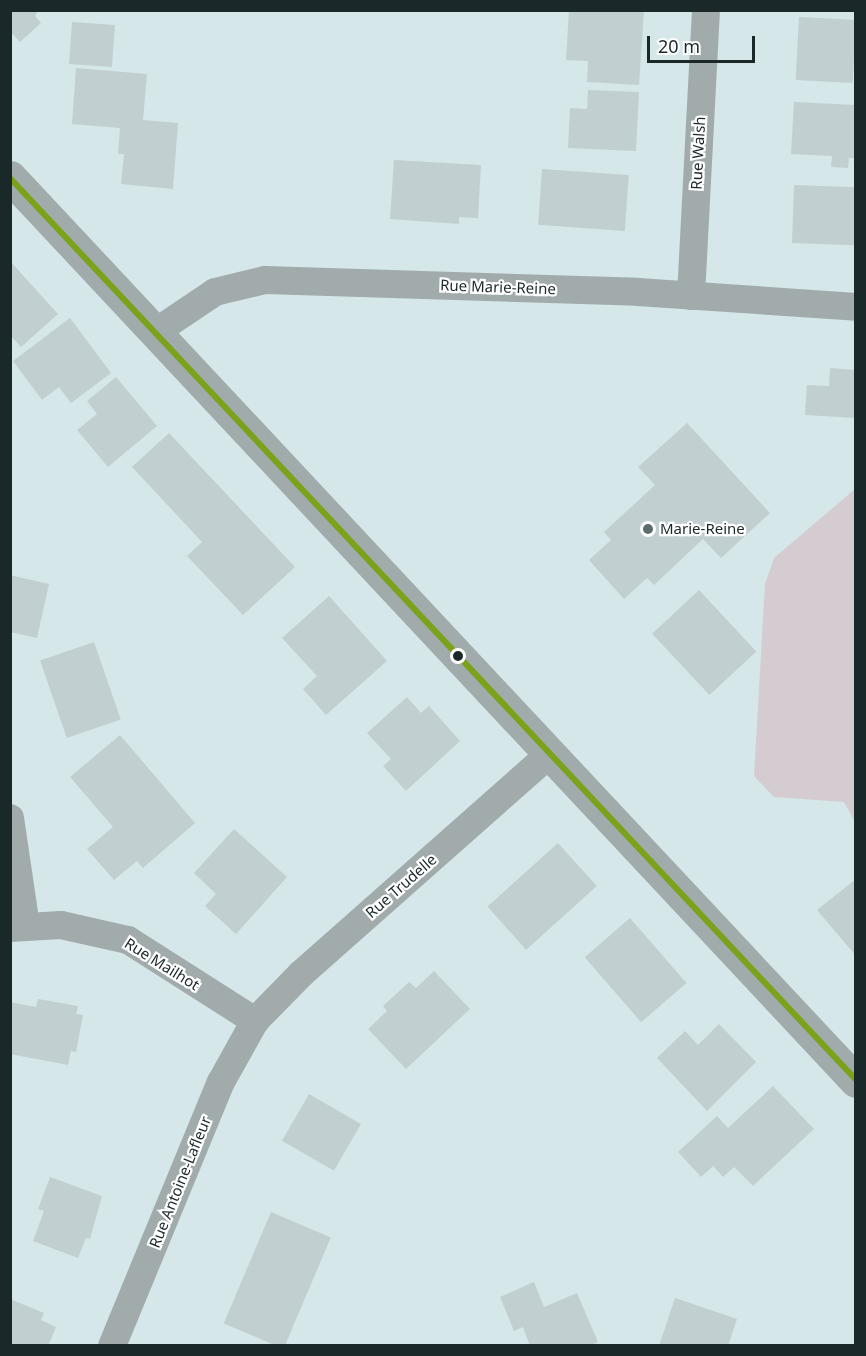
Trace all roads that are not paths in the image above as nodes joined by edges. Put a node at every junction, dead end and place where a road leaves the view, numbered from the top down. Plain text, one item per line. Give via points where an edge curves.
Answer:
1 (706, 10) edge
2 (10, 177) edge
3 (691, 296) junction
4 (855, 307) edge
5 (154, 333) junction
6 (550, 753) junction
7 (10, 818) edge
8 (18, 927) edge
9 (255, 1022) junction
10 (855, 1081) edge
11 (112, 1346) edge

1 - 3 street, Rue Walsh
2 - 5 street
3 - 4 street, Rue Marie-Reine
3 - 5 street, Rue Marie-Reine via 265,280 215,292
5 - 6 street
6 - 9 street, Rue Trudelle via 301,974
6 - 10 street
7 - 8 street, Rue Mailhot
8 - 9 street, Rue Mailhot via 61,925 128,940
9 - 11 street, Rue Antoine-Lafleur via 221,1082

